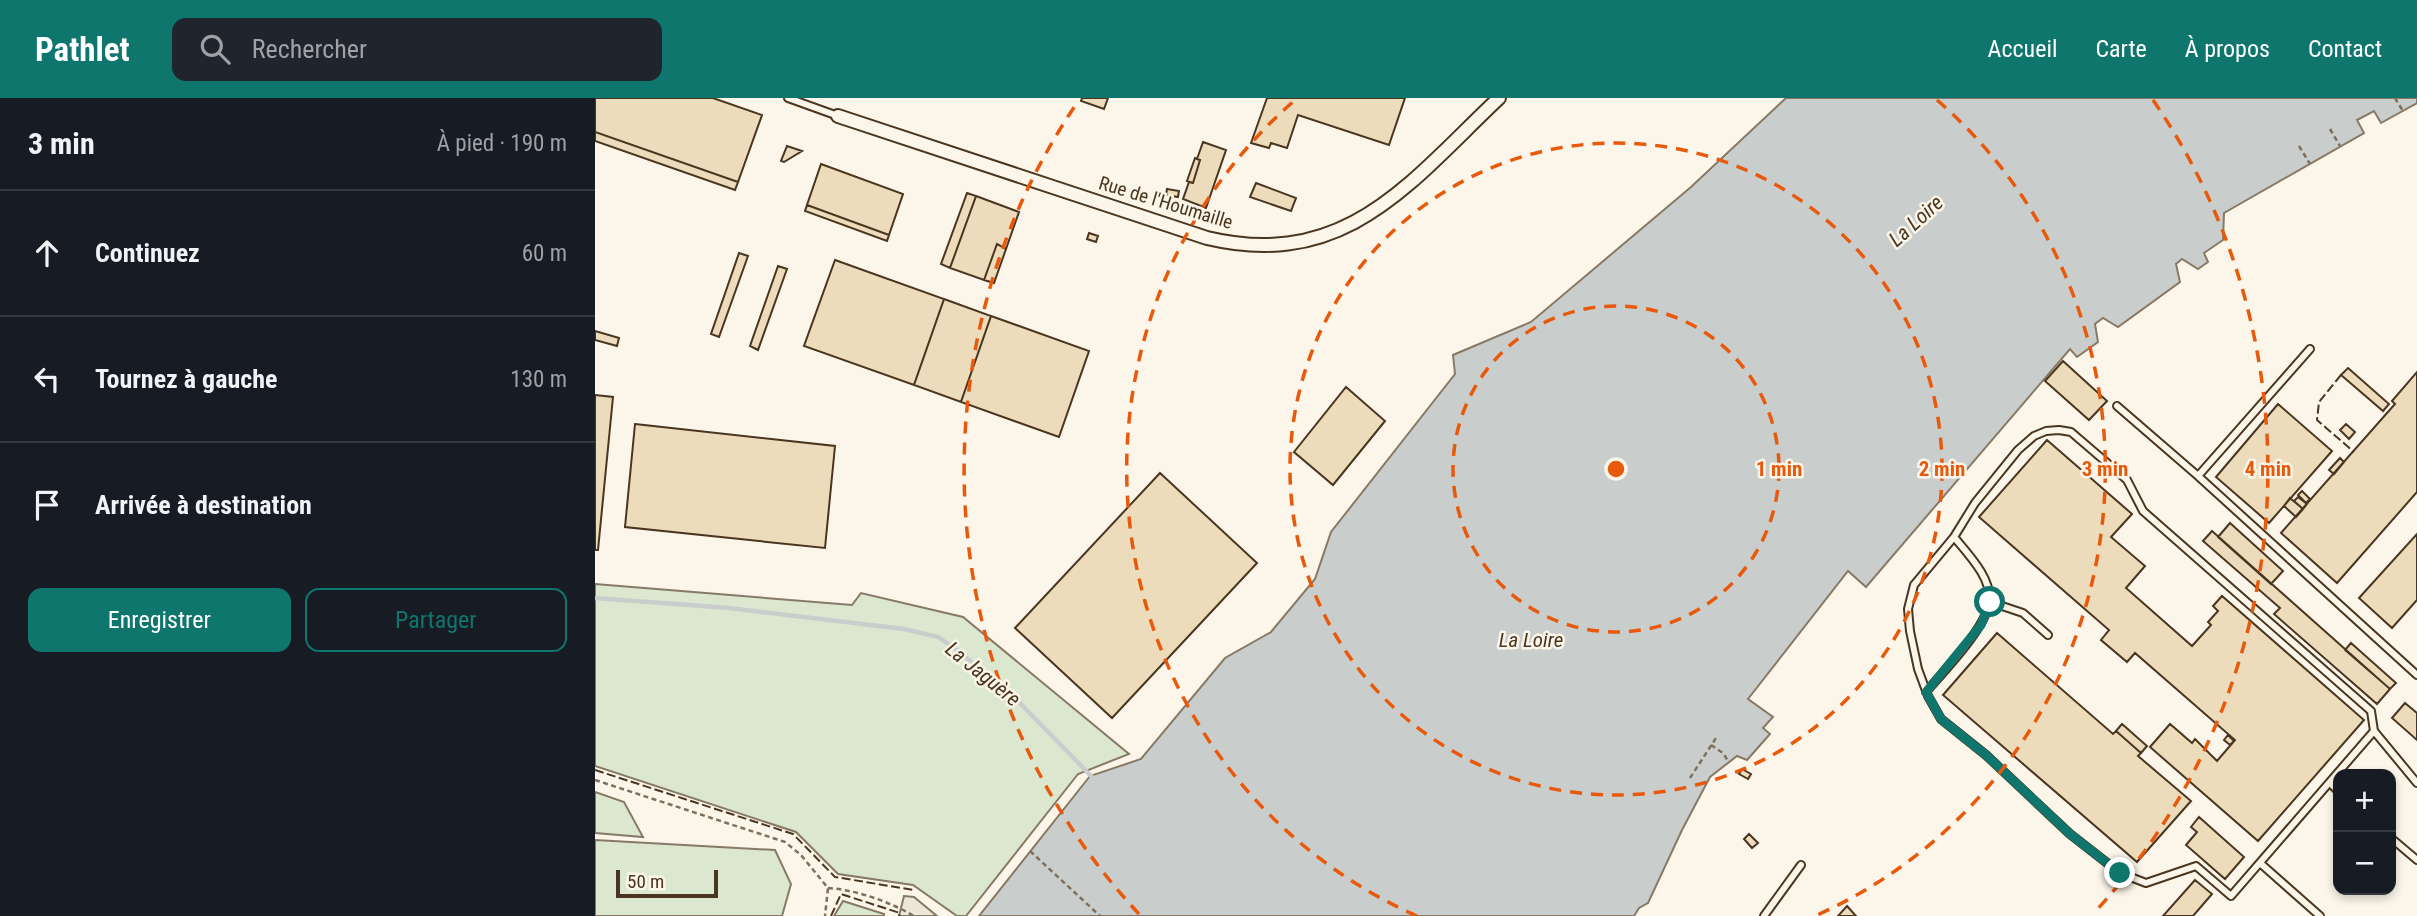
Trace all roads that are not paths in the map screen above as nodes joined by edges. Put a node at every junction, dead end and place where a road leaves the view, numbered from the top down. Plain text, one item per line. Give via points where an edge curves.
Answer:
1 (788, 98) edge
2 (1499, 98) edge
3 (838, 116) joint
4 (2310, 349) dead end
5 (2117, 405) dead end
6 (2197, 476) junction
7 (1954, 537) junction
8 (1990, 602) junction
9 (2048, 635) dead end
10 (2417, 675) edge
11 (1926, 692) junction
12 (2374, 731) junction
13 (2330, 783) junction
14 (2417, 783) edge
15 (2333, 786) edge
16 (2396, 842) edge
17 (2417, 860) edge
18 (2260, 863) junction
19 (1801, 865) dead end
20 (1764, 916) edge
21 (2320, 916) edge

1 - 3 lane, Rue de l'Houmaille
2 - 3 street, Rue de l'Houmaille via 1378,209 1332,233 1269,245 1207,239
4 - 6 lane
5 - 6 lane
6 - 10 lane
7 - 8 lane via 1977,565
7 - 11 lane via 1915,585 1908,609
7 - 12 lane via 2018,450 2046,431 2071,432 2127,480 2143,511 2371,711
8 - 9 lane via 2023,613
8 - 11 lane via 1981,625
11 - 18 lane via 1941,719 2120,873 2146,883 2196,866 2231,896
12 - 13 lane
12 - 14 lane
13 - 15 lane
13 - 18 lane
16 - 17 lane
18 - 21 lane
19 - 20 lane

